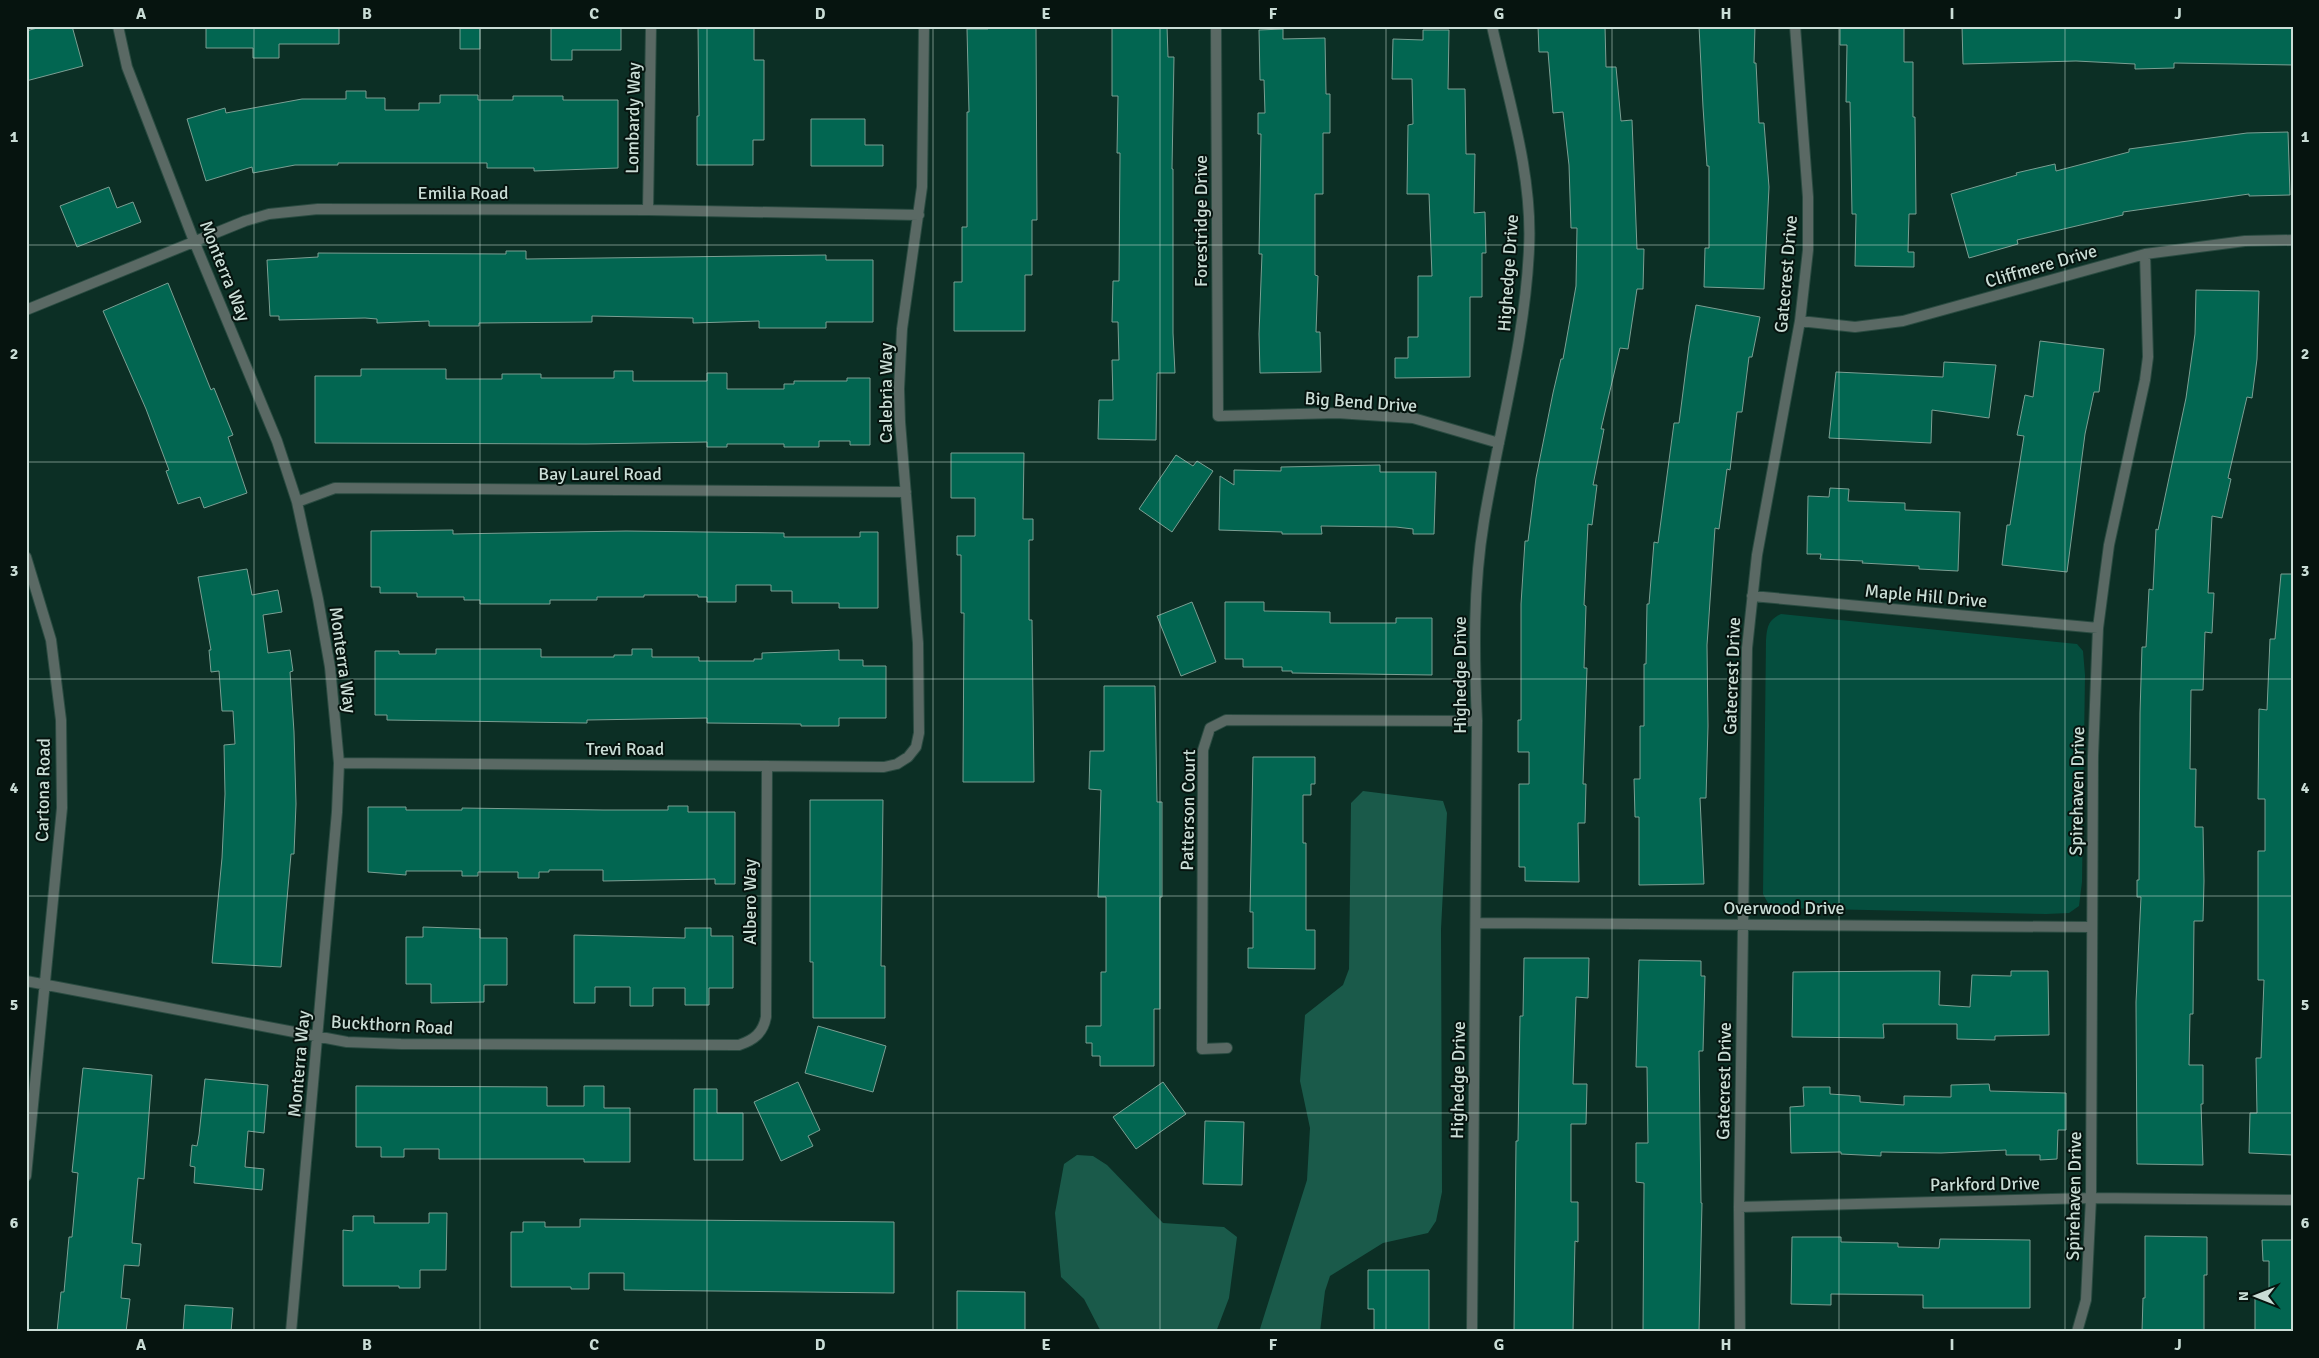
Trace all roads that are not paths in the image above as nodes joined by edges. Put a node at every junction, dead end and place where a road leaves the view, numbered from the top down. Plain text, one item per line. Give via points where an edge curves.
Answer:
1 (118, 26) edge
2 (651, 26) edge
3 (924, 26) edge
4 (1216, 26) edge
5 (1492, 26) edge
6 (1795, 26) edge
7 (648, 210) junction
8 (919, 215) junction
9 (2293, 240) edge
10 (194, 241) junction
11 (2145, 254) junction
12 (26, 310) edge
13 (1800, 321) junction
14 (1218, 416) joint
15 (1499, 443) junction
16 (906, 492) junction
17 (297, 502) junction
18 (26, 557) edge
19 (1752, 596) junction
20 (2098, 628) junction
21 (1477, 721) junction
22 (908, 757) joint
23 (339, 763) junction
24 (767, 766) junction
25 (1476, 923) junction
26 (1743, 924) junction
27 (2091, 926) junction
28 (26, 981) edge
29 (46, 984) junction
30 (758, 1035) joint
31 (317, 1037) junction
32 (1227, 1048) dead end
33 (26, 1176) edge
34 (2091, 1198) junction
35 (2293, 1200) edge
36 (1739, 1207) junction
37 (291, 1332) edge
38 (1472, 1332) edge
39 (1740, 1332) edge
40 (2078, 1332) edge

1 - 10 street, Monterra Way via 127,66
2 - 7 street, Lombardy Way
3 - 8 street, Calebria Way
4 - 14 street, Forestridge Drive
5 - 15 street, Highedge Drive via 1529,191 1530,248 1522,327
6 - 13 street, Gatecrest Drive via 1808,197 1808,250
7 - 8 street, Emilia Road
7 - 10 street, Emilia Road via 308,209 244,220
8 - 16 street, Calebria Way via 900,361 900,422
9 - 11 street, Cliffmere Drive via 2244,241
10 - 12 street, Emilia Road
10 - 17 street, Monterra Way via 277,441
11 - 13 street, Cliffmere Drive via 1903,321 1855,327
11 - 20 street, Spirehaven Drive via 2146,372 2109,545
13 - 19 street, Gatecrest Drive
14 - 15 street, Big Bend Drive via 1337,413 1413,418
15 - 21 street, Highedge Drive via 1477,572 1474,650
16 - 17 street, Bay Laurel Road via 335,488
16 - 22 street, Calebria Way via 920,674 919,733 916,747
17 - 23 street, Monterra Way via 330,667
18 - 29 street, Cartona Road via 51,640 60,720 62,808
19 - 20 street, Maple Hill Drive
19 - 26 street, Gatecrest Drive via 1747,648
20 - 27 street, Spirehaven Drive
21 - 25 street, Highedge Drive
21 - 32 street, Patterson Court via 1226,720 1210,728 1203,750 1202,1049
22 - 24 street, Trevi Road via 884,767
23 - 24 street, Trevi Road
23 - 31 street, Monterra Way
24 - 30 street, Albero Way via 766,1017
25 - 26 street, Overwood Drive
25 - 38 street, Highedge Drive
26 - 27 street, Overwood Drive
26 - 36 street, Gatecrest Drive
27 - 34 street, Spirehaven Drive
28 - 29 street, Buckthorn Road
29 - 31 street, Buckthorn Road
29 - 33 street, Cartona Road
30 - 31 street, Buckthorn Road via 739,1045 401,1044
31 - 37 street, Monterra Way
34 - 35 street, Parkford Drive
34 - 36 street, Parkford Drive
34 - 40 street, Spirehaven Drive via 2086,1300
36 - 39 street, Gatecrest Drive

